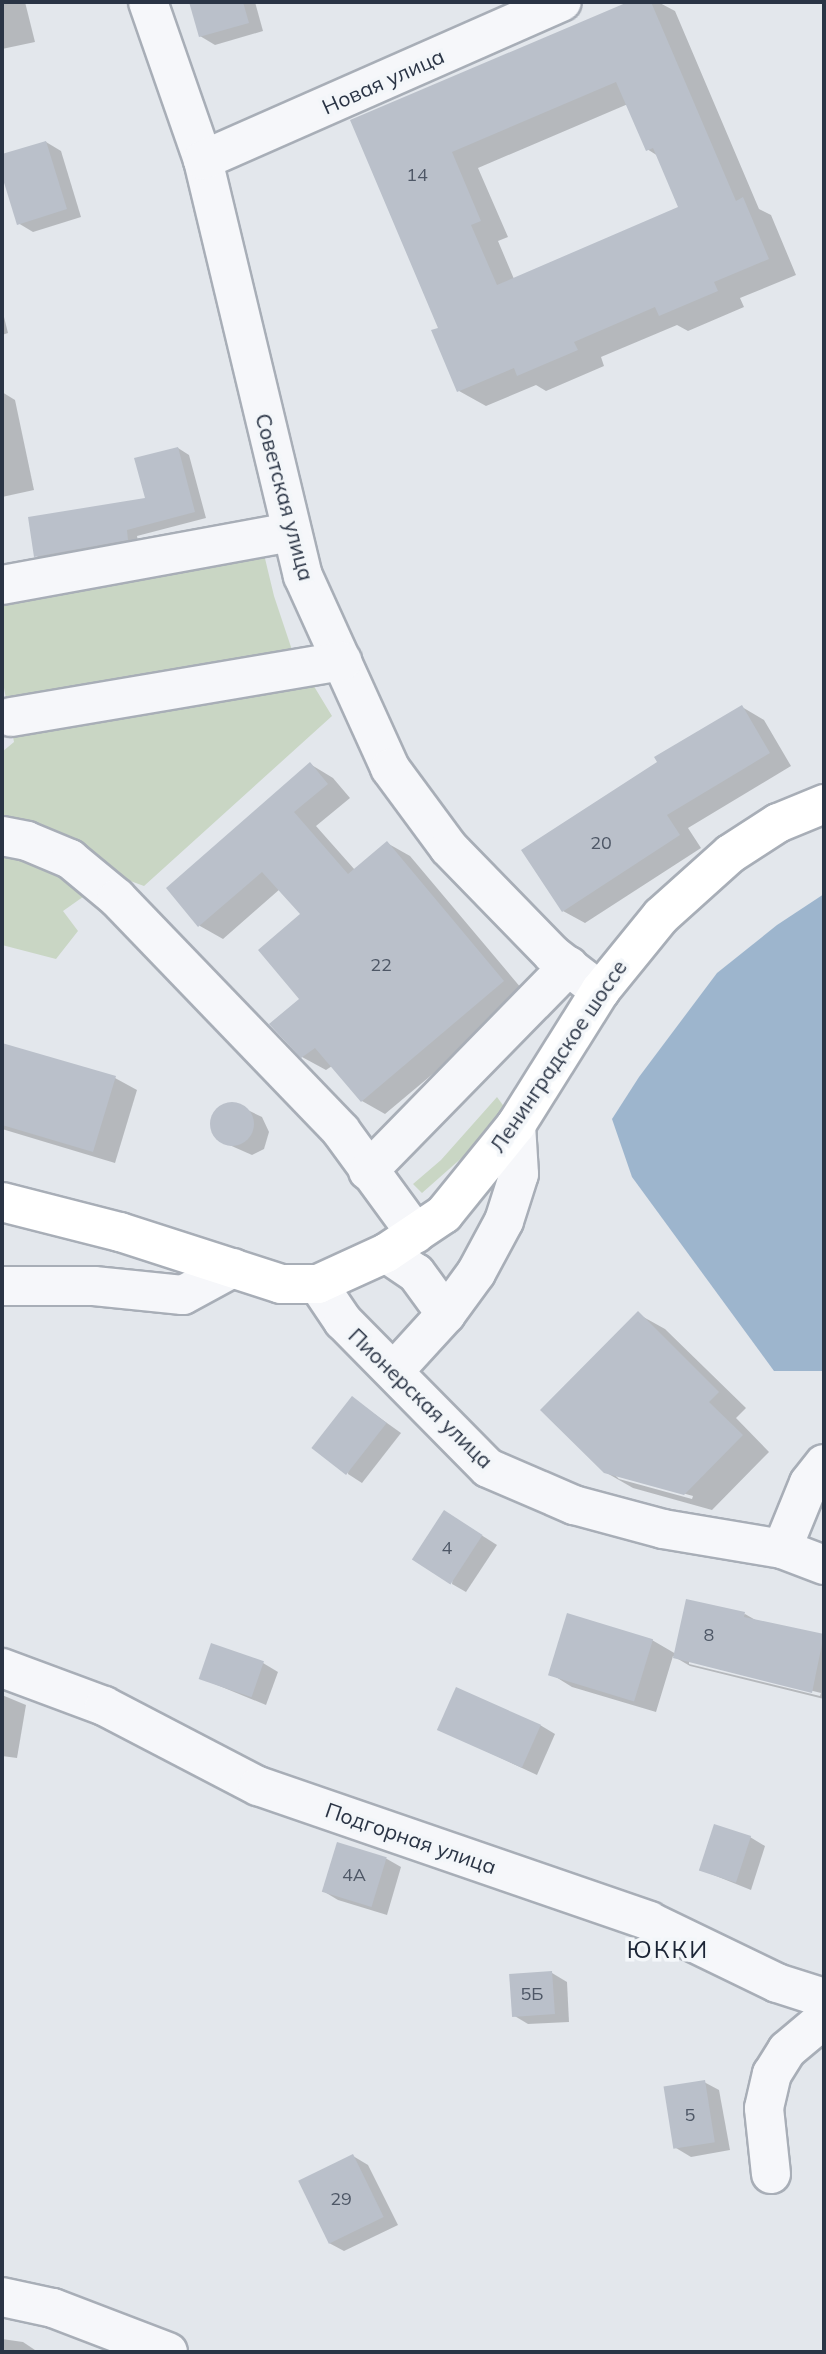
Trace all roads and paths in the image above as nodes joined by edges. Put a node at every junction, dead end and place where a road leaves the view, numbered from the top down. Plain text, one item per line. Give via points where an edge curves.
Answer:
1 (148, 2) edge
2 (562, 2) edge
3 (203, 160) junction
4 (291, 531) junction
5 (2, 584) edge
6 (342, 661) junction
7 (10, 717) dead end
8 (824, 804) edge
9 (2, 836) edge
10 (569, 966) junction
11 (600, 991) junction
12 (516, 1125) junction
13 (368, 1171) junction
14 (2, 1202) edge
15 (400, 1244) junction
16 (233, 1268) junction
17 (318, 1284) junction
18 (2, 1286) edge
19 (446, 1314) junction
20 (394, 1371) junction
21 (824, 1464) edge
22 (782, 1549) junction
23 (824, 1565) edge
24 (2, 1668) edge
25 (824, 1998) edge
26 (824, 2019) edge
27 (771, 2174) dead end
28 (2, 2297) edge
29 (167, 2352) edge

1 - 3 street, Советская улица
2 - 3 street, Новая улица
3 - 4 street, Советская улица
4 - 5 street
4 - 6 street, Советская улица via 303,576
6 - 7 street
6 - 10 street, Советская улица via 390,768 449,848
8 - 11 main road, Ленинградское шоссе via 778,823 709,870 644,934
9 - 13 street via 70,859 117,898 341,1132
10 - 11 street, Советская улица
10 - 13 street
11 - 12 main road, Ленинградское шоссе
12 - 15 main road, Ленинградское шоссе via 444,1214
12 - 19 street via 519,1174 504,1221 476,1273
13 - 15 street
14 - 16 main road, Ленинградское шоссе via 120,1232
15 - 17 main road, Ленинградское шоссе
15 - 19 street
16 - 17 main road, Ленинградское шоссе via 281,1284
16 - 18 street via 183,1295 94,1286
17 - 20 street, Пионерская улица via 343,1321
19 - 20 street
20 - 22 street, Пионерская улица via 488,1468 574,1505 663,1529
21 - 22 street via 808,1483
22 - 23 street, Пионерская улица
24 - 25 street, Подгорная улица via 104,1706 258,1786 649,1921 777,1983
26 - 27 street via 787,2050 772,2074 764,2108
28 - 29 street via 53,2308

